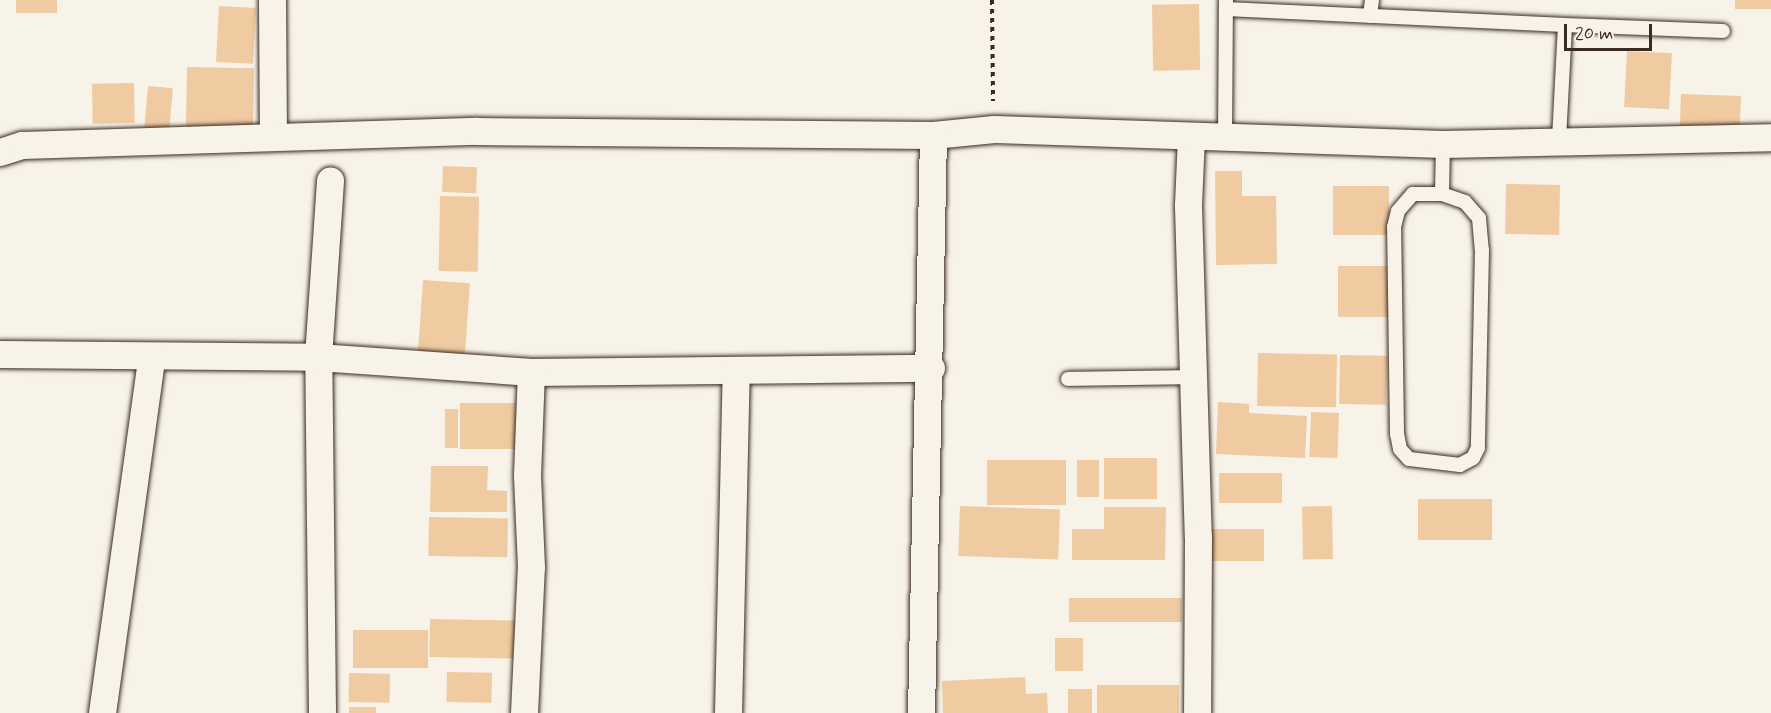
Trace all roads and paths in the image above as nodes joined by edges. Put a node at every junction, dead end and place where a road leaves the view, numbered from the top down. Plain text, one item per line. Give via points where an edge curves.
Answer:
1 (272, 0) edge
2 (992, 0) edge
3 (1372, 0) edge
4 (1226, 5) edge
5 (1370, 16) junction
6 (1565, 25) junction
7 (1723, 31) dead end
8 (994, 129) junction
9 (273, 135) junction
10 (933, 135) junction
11 (1191, 136) junction
12 (1771, 137) edge
13 (1225, 139) junction
14 (1559, 140) junction
15 (1443, 144) junction
16 (0, 152) edge
17 (330, 180) dead end
18 (1442, 194) junction
19 (0, 354) edge
20 (318, 357) junction
21 (151, 358) junction
22 (931, 368) junction
23 (736, 371) junction
24 (531, 372) junction
25 (1192, 377) junction
26 (1068, 379) dead end
27 (102, 713) edge
28 (322, 713) edge
29 (524, 713) edge
30 (728, 713) edge
31 (921, 713) edge
32 (1197, 713) edge

1 - 9 street
2 - 8 path
3 - 5 lane
4 - 5 lane
4 - 13 lane
5 - 6 lane
6 - 7 lane
6 - 14 lane
8 - 10 street
8 - 11 street
9 - 10 street via 477,131
9 - 16 street via 22,145
10 - 22 street
11 - 13 street
11 - 25 street via 1188,206
12 - 14 street
13 - 15 street
14 - 15 street
15 - 18 lane
17 - 20 street
18 - 18 lane via 1465,202 1479,218 1482,250 1478,448 1473,458 1460,465 1408,459 1400,449 1397,434 1394,227 1398,211 1413,194
19 - 21 street
20 - 21 street
20 - 24 street
20 - 28 street
21 - 27 street
22 - 23 street
22 - 31 street
23 - 24 street via 689,368
23 - 30 street
24 - 29 street via 527,475 531,567
25 - 26 lane
25 - 32 street via 1198,537

